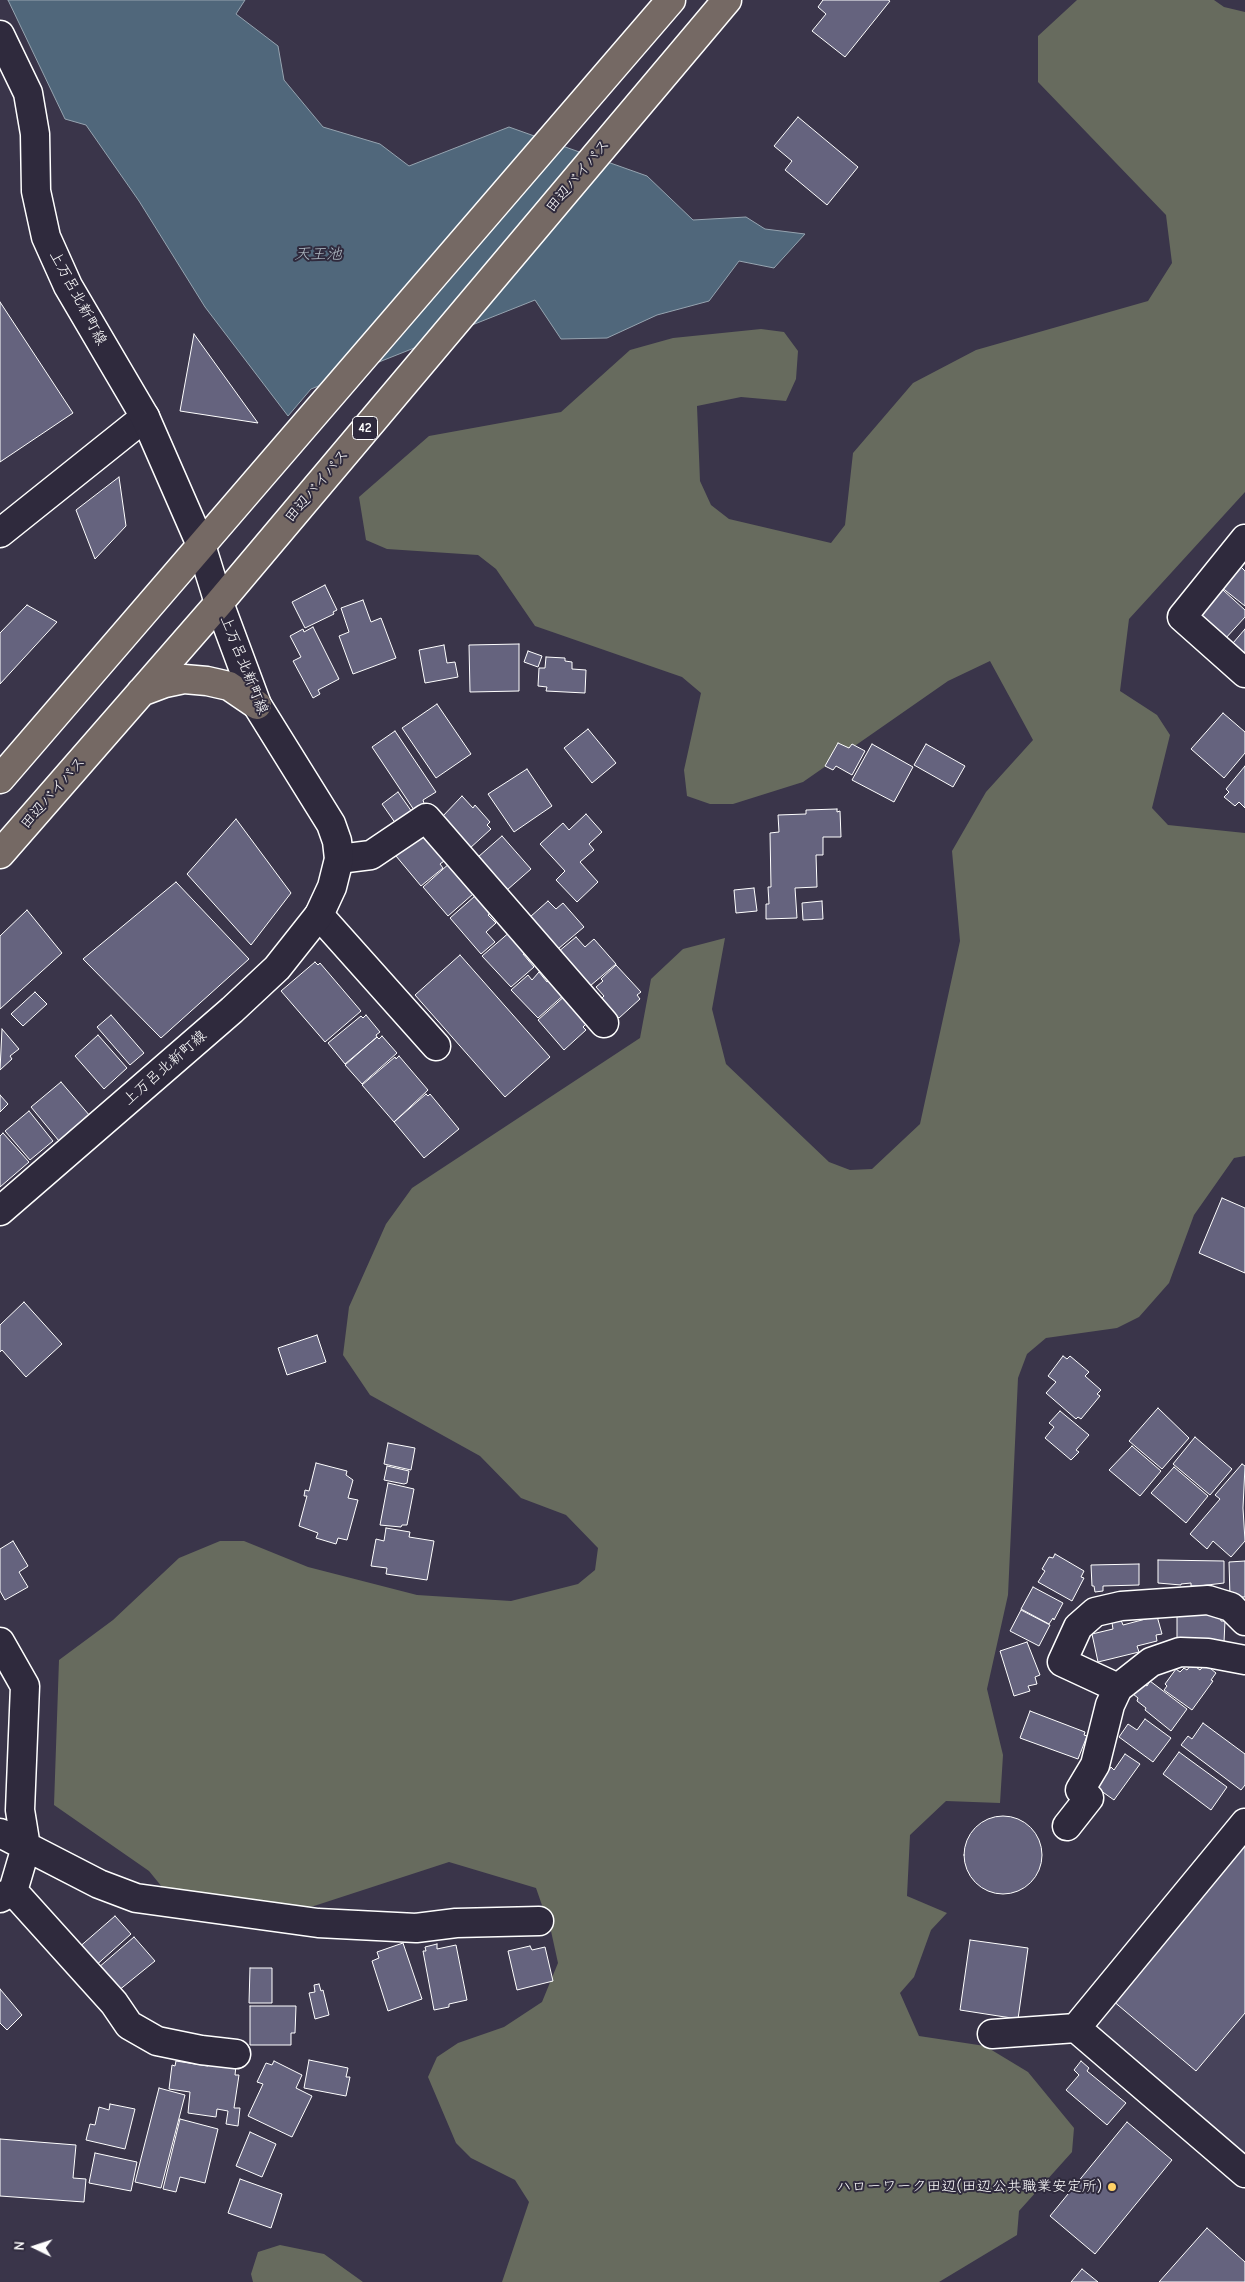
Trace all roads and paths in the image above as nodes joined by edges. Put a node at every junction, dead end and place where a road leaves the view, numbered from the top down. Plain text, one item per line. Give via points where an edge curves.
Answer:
1 (671, 0) edge
2 (727, 0) edge
3 (0, 35) edge
4 (145, 417) junction
5 (0, 533) edge
6 (1245, 539) edge
7 (201, 545) junction
8 (218, 603) junction
9 (1245, 673) edge
10 (141, 692) junction
11 (258, 705) junction
12 (0, 779) edge
13 (0, 854) edge
14 (338, 858) junction
15 (319, 915) junction
16 (604, 1024) dead end
17 (436, 1046) dead end
18 (0, 1212) edge
19 (1245, 1621) edge
20 (0, 1642) edge
21 (1245, 1660) edge
22 (1118, 1688) junction
23 (1245, 1823) edge
24 (1067, 1826) dead end
25 (0, 1833) edge
26 (26, 1847) junction
27 (6, 1894) edge
28 (539, 1921) dead end
29 (1076, 2028) junction
30 (992, 2034) dead end
31 (236, 2054) dead end
32 (1245, 2173) edge

1 - 7 highway
2 - 8 highway, 田辺バイパス / 42
3 - 4 street, 上万呂北新町線 via 28,93 35,134 36,191 46,237 68,286
4 - 5 street
4 - 7 street, 上万呂北新町線
6 - 9 street via 1182,617
7 - 8 street, 上万呂北新町線
7 - 12 highway
8 - 10 highway, 田辺バイパス / 42
8 - 11 street, 上万呂北新町線
10 - 11 highway via 184,679 207,681 229,686
10 - 13 highway, 田辺バイパス / 42
11 - 14 street, 上万呂北新町線 via 331,824
14 - 15 street, 上万呂北新町線 via 332,888
14 - 16 street via 371,855 426,818
15 - 17 street
15 - 18 street, 上万呂北新町線 via 277,968 232,1010
19 - 22 street via 1231,1607 1208,1600 1121,1606 1095,1612 1078,1627 1062,1662
20 - 26 street via 25,1686 20,1810
21 - 22 street via 1180,1652 1151,1662
22 - 24 street via 1110,1705 1095,1765 1080,1790 1089,1798
23 - 29 street
25 - 26 street
26 - 27 street
26 - 28 street via 99,1884 136,1898 318,1923 416,1928 456,1923
27 - 31 street via 114,2003 130,2025 157,2041
29 - 30 street
29 - 32 street

